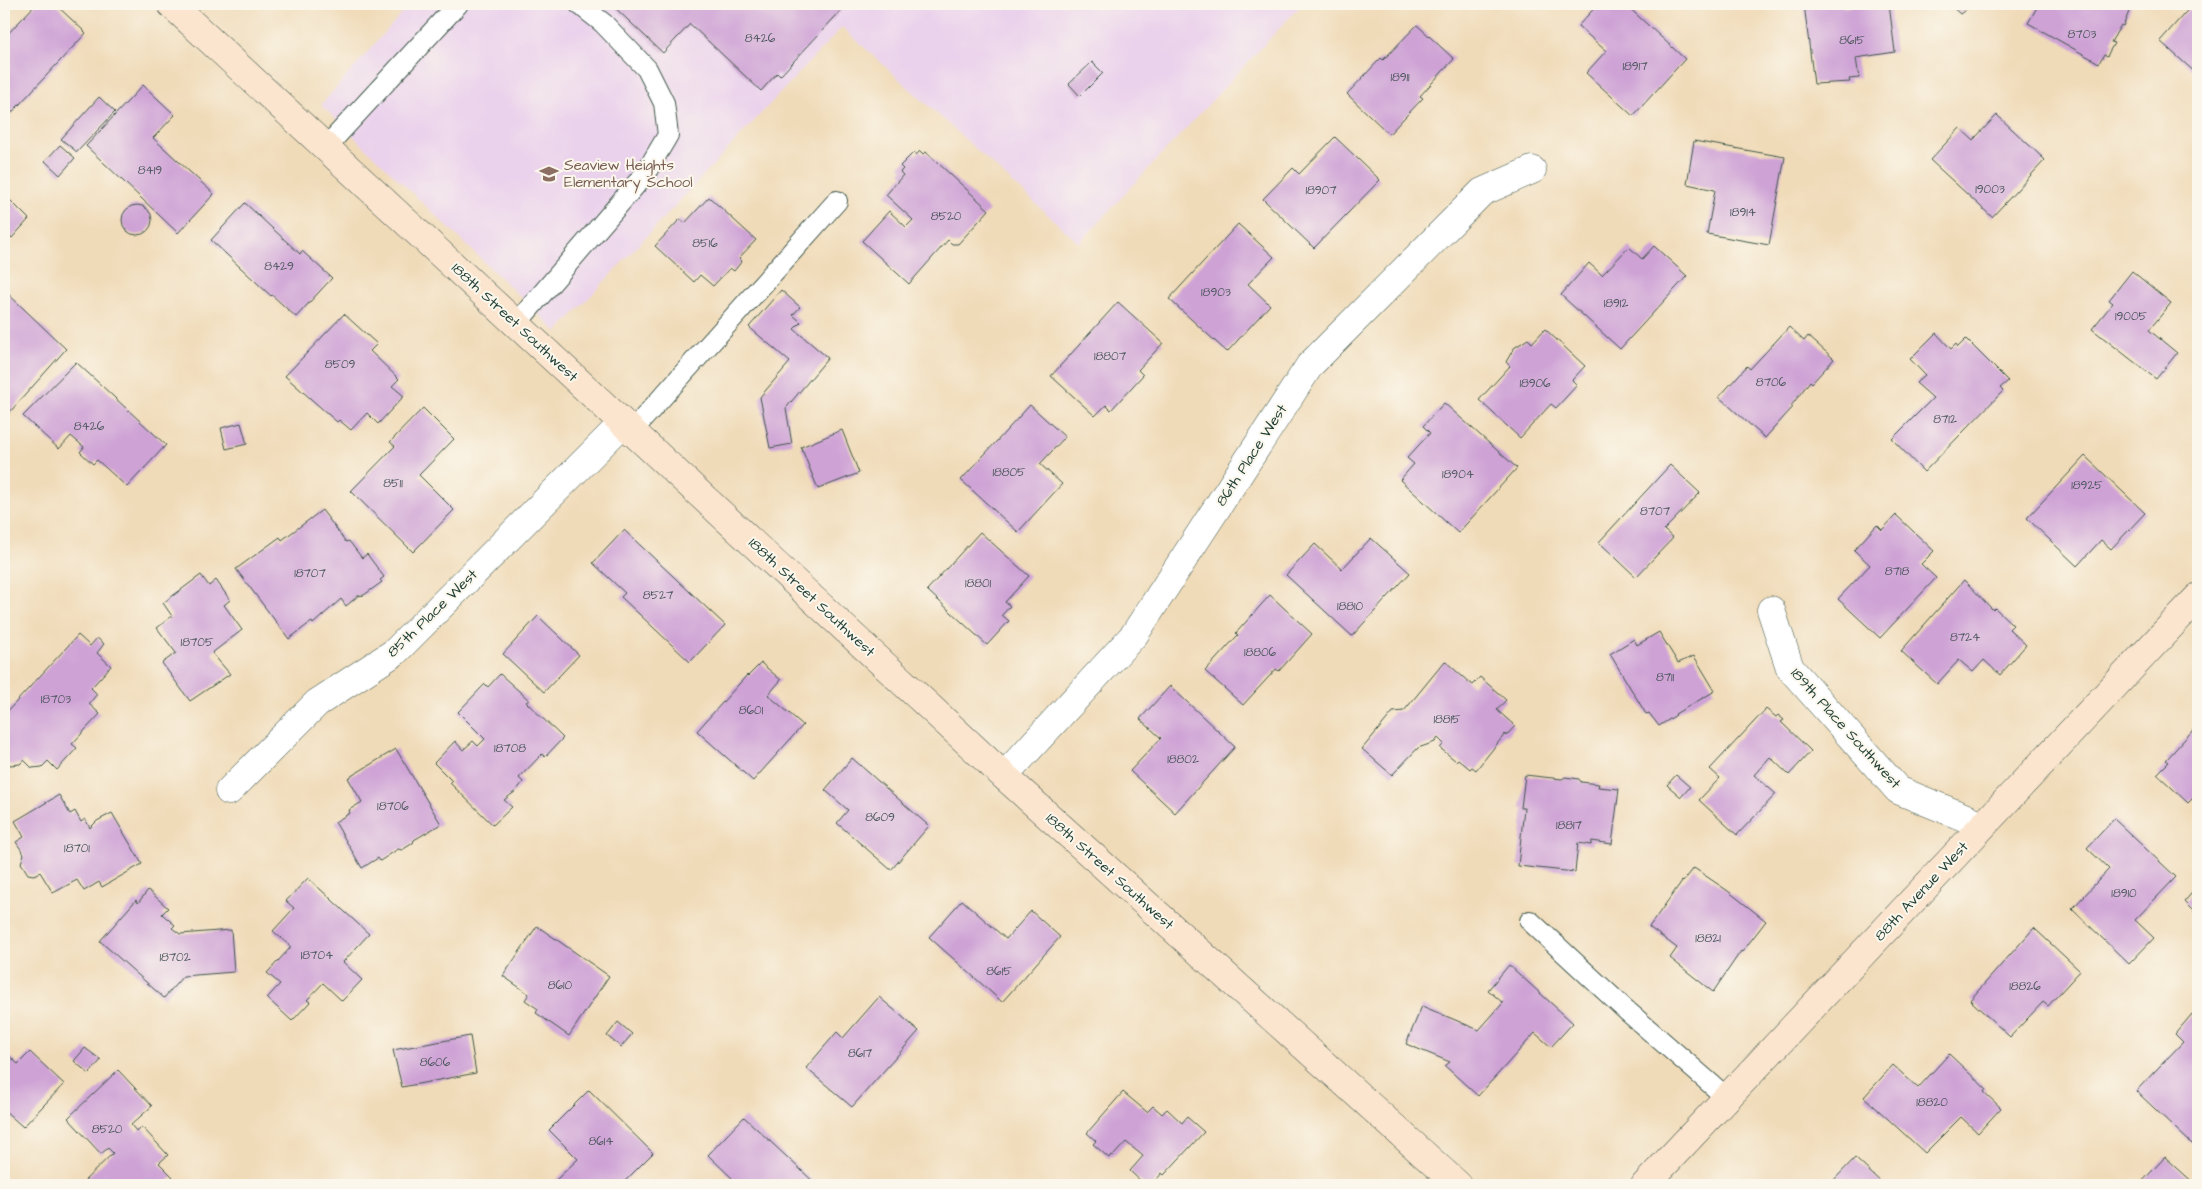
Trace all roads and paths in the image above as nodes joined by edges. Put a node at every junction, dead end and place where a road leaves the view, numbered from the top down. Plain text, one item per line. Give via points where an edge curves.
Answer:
1 (171, 4) edge
2 (458, 4) edge
3 (579, 4) edge
4 (326, 147) junction
5 (1532, 170) dead end
6 (838, 201) dead end
7 (516, 324) junction
8 (628, 427) junction
9 (2198, 598) edge
10 (1771, 610) dead end
11 (1004, 776) junction
12 (229, 791) dead end
13 (1983, 825) junction
14 (1530, 921) dead end
15 (1727, 1098) junction
16 (1458, 1185) edge
17 (1645, 1185) edge

1 - 4 street, 188th Street Southwest
2 - 4 lane
3 - 7 lane via 603,23 647,69 664,103 668,135 646,174
4 - 7 street, 188th Street Southwest
5 - 11 street, 86th Place West via 1482,192 1310,365 1134,635
6 - 8 lane
7 - 8 street, 188th Street Southwest
8 - 11 street, 188th Street Southwest
8 - 12 street, 85th Place West via 395,652 318,703
9 - 13 street, 88th Avenue West
10 - 13 street, 189th Place Southwest via 1790,668 1898,790
11 - 16 street, 188th Street Southwest
13 - 15 street, 88th Avenue West
14 - 15 lane
15 - 17 street, 88th Avenue West

